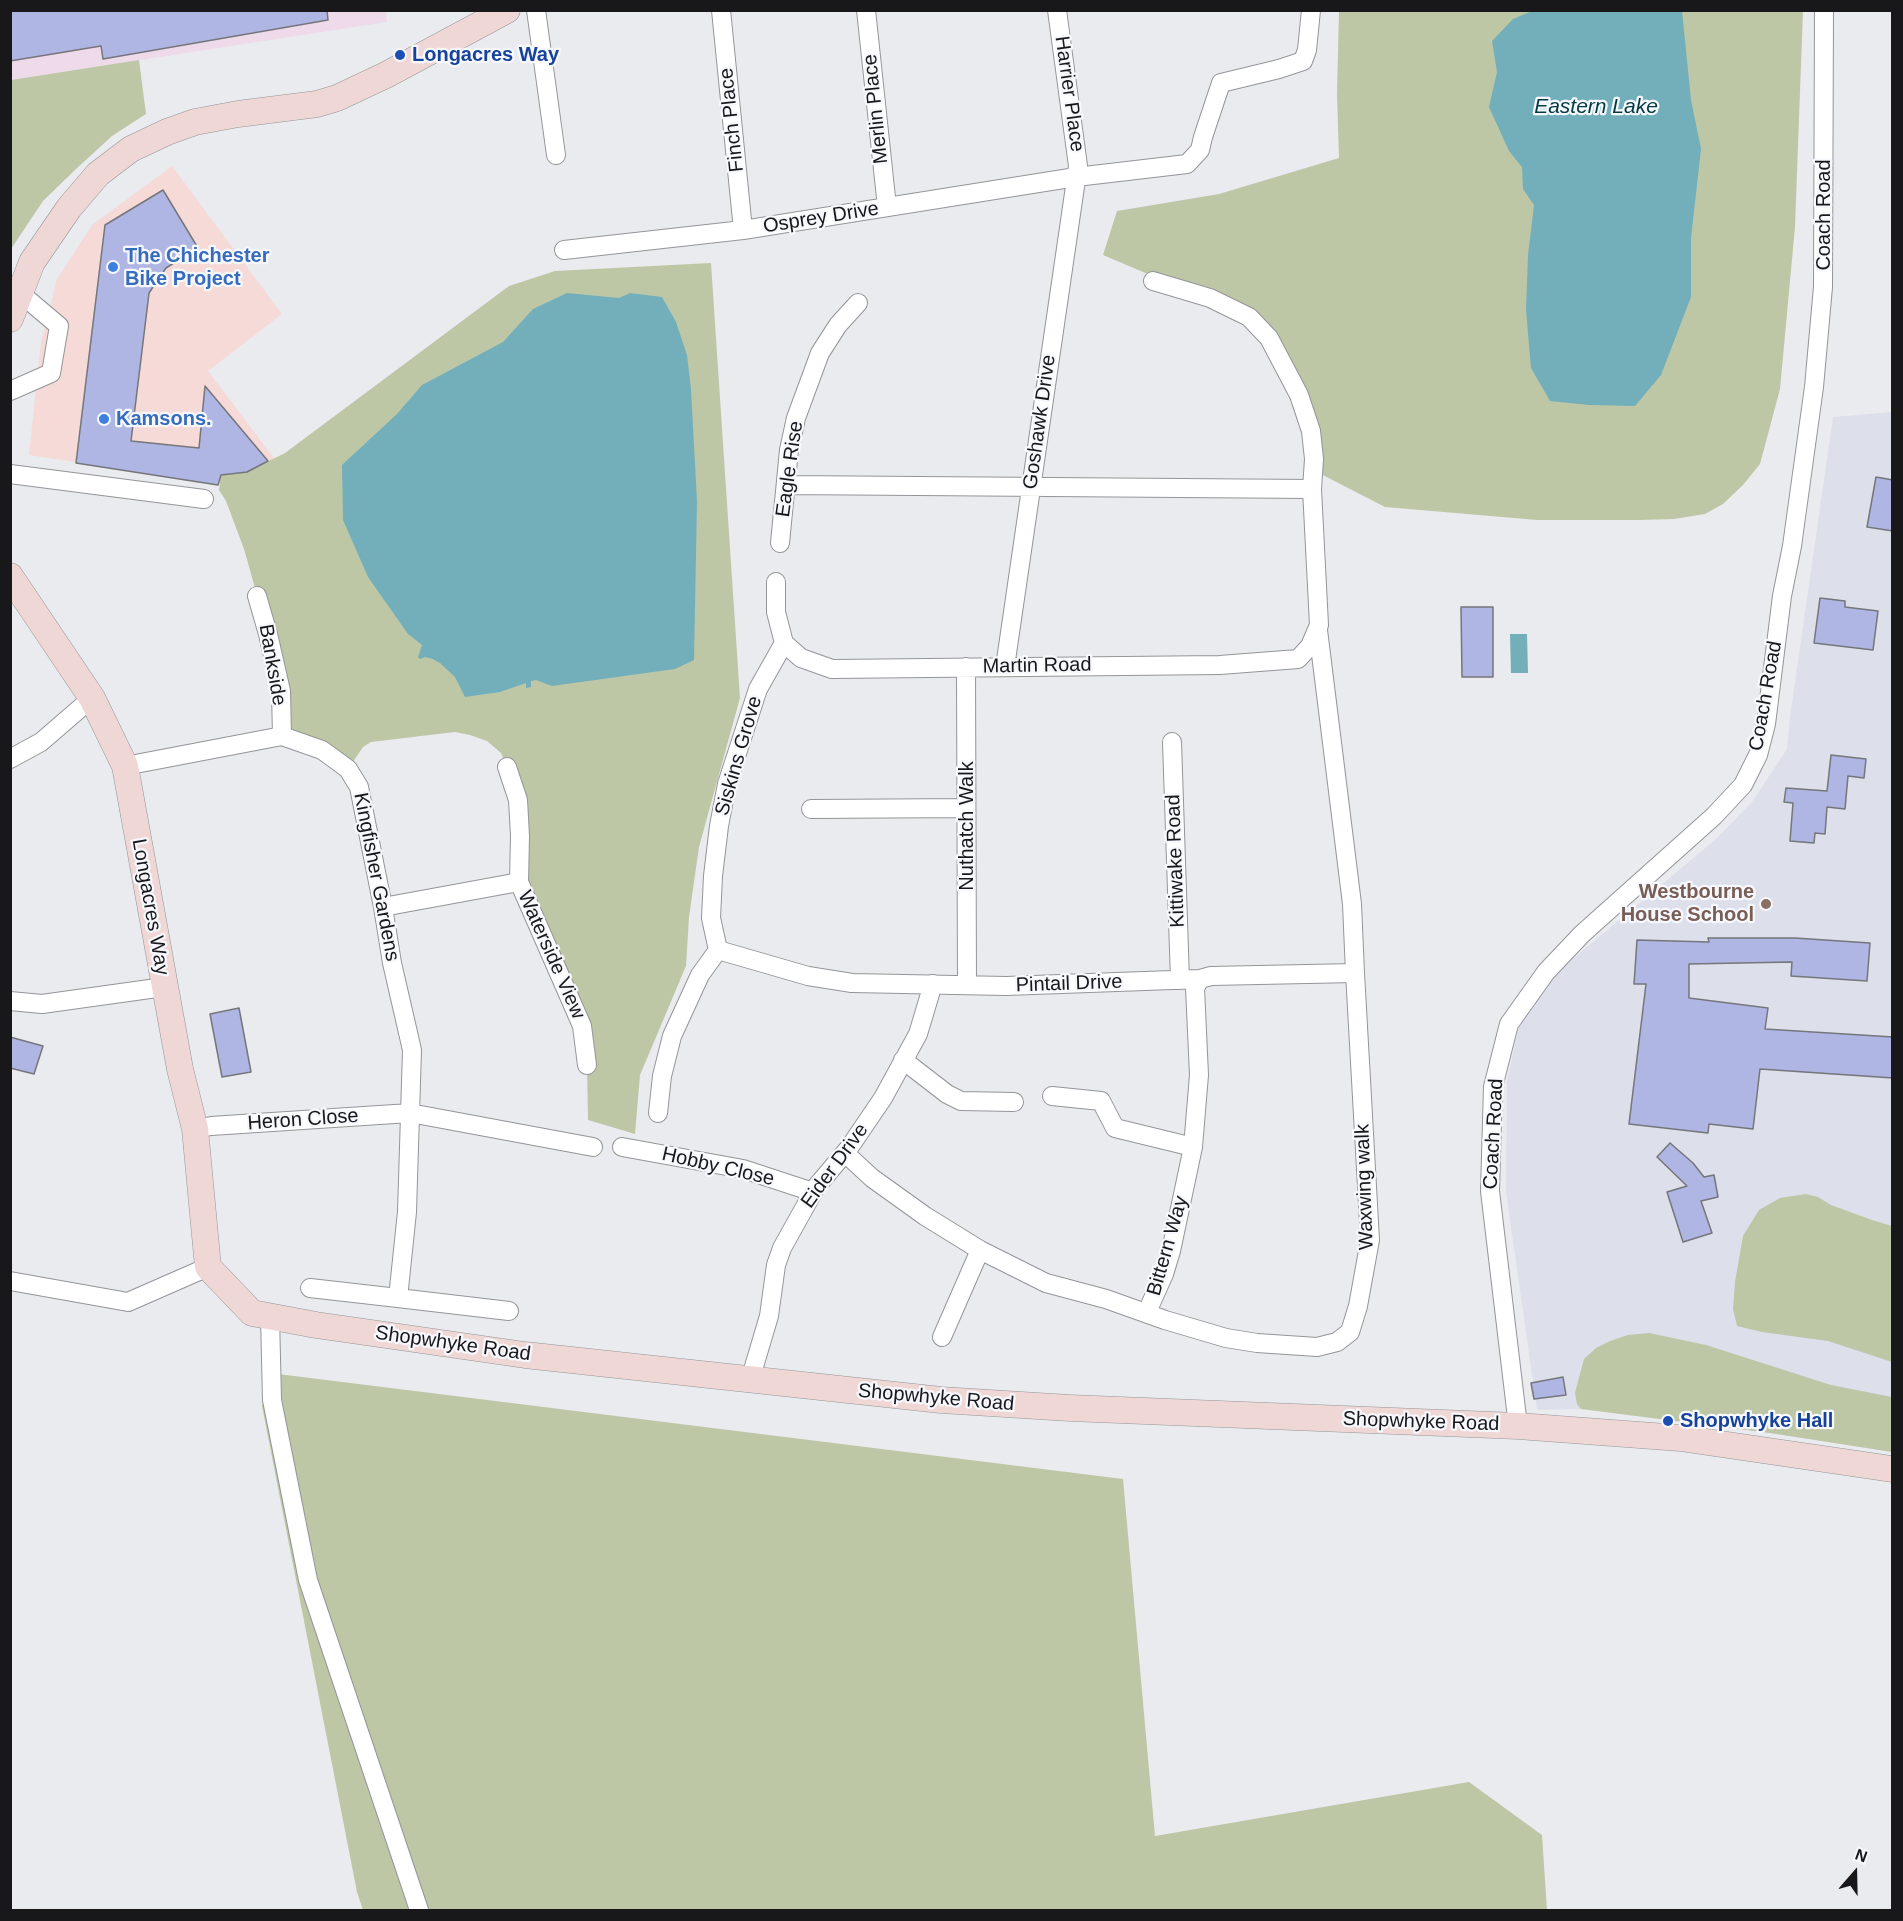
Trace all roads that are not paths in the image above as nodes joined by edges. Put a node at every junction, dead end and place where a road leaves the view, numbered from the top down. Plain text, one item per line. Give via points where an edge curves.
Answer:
1 (507, 10) edge
2 (536, 10) edge
3 (721, 10) edge
4 (866, 10) edge
5 (1057, 10) edge
6 (1311, 10) edge
7 (1824, 10) edge
8 (556, 155) dead end
9 (1076, 177) junction
10 (887, 207) junction
11 (743, 230) junction
12 (564, 250) dead end
13 (1153, 281) dead end
14 (20, 293) junction
15 (858, 303) dead end
16 (10, 320) edge
17 (10, 391) edge
18 (10, 474) edge
19 (786, 485) junction
20 (1031, 487) junction
21 (1312, 489) junction
22 (204, 499) dead end
23 (780, 543) dead end
24 (10, 576) edge
25 (776, 582) dead end
26 (257, 596) dead end
27 (1317, 629) junction
28 (783, 643) junction
29 (966, 667) junction
30 (1005, 667) junction
31 (92, 698) junction
32 (282, 736) junction
33 (1172, 742) dead end
34 (10, 759) edge
35 (125, 766) junction
36 (507, 767) dead end
37 (966, 808) junction
38 (811, 809) dead end
39 (519, 882) junction
40 (384, 907) junction
41 (718, 950) junction
42 (1355, 973) junction
43 (1200, 979) junction
44 (1180, 980) junction
45 (933, 984) junction
46 (967, 985) junction
47 (164, 987) junction
48 (10, 1001) edge
49 (903, 1060) junction
50 (587, 1065) dead end
51 (1052, 1096) dead end
52 (1014, 1102) dead end
53 (410, 1113) junction
54 (658, 1113) dead end
55 (195, 1129) junction
56 (593, 1147) dead end
57 (622, 1147) dead end
58 (1193, 1147) junction
59 (845, 1153) junction
60 (813, 1192) junction
61 (981, 1250) junction
62 (208, 1267) junction
63 (10, 1281) edge
64 (310, 1288) dead end
65 (398, 1298) junction
66 (509, 1311) dead end
67 (1147, 1312) junction
68 (270, 1316) junction
69 (942, 1337) dead end
70 (750, 1380) junction
71 (1518, 1426) junction
72 (1893, 1469) edge
73 (418, 1911) edge

1 - 14 main road via 337,98 195,122 131,149 98,174 69,208 32,262
2 - 8 street
3 - 11 street, Finch Place
4 - 10 street, Merlin Place
5 - 9 street, Harrier Place via 1078,166
6 - 9 street, Osprey Drive via 1303,61 1221,83 1200,150 1187,164
7 - 71 street, Coach Road via 1823,287 1792,546 1758,755 1743,785 1714,816 1582,934 1546,972 1509,1024 1493,1087 1490,1191
9 - 10 street, Osprey Drive
9 - 20 street, Goshawk Drive
10 - 11 street, Osprey Drive
11 - 12 street, Osprey Drive
13 - 21 street via 1210,298 1249,317 1269,338 1299,395 1311,431
14 - 16 main road
14 - 17 street via 59,326 51,373
15 - 19 street, Eagle Rise via 820,353 796,418
18 - 22 street
19 - 20 street
19 - 23 street, Eagle Rise
20 - 21 street
20 - 30 street, Goshawk Drive
21 - 27 street
24 - 31 main road, Longacres Way
25 - 28 street via 776,612
26 - 32 street, Bankside via 280,691
27 - 30 street, Martin Road via 1311,646 1298,659
27 - 42 street via 1352,904
28 - 29 street, Martin Road via 801,658 832,669
28 - 41 street, Siskins Grove via 758,689 719,826 711,918
29 - 30 street, Martin Road
29 - 37 street, Nuthatch Walk
31 - 34 street via 41,742
31 - 35 main road, Longacres Way
32 - 35 street
32 - 40 street, Kingfisher Gardens via 322,750 348,769 359,787
33 - 44 street, Kittiwake Road
35 - 47 main road, Longacres Way
36 - 39 street, Waterside View via 518,800
37 - 38 street
37 - 46 street, Nuthatch Walk
39 - 40 street, Waterside View
39 - 50 street, Waterside View via 582,1026
40 - 53 street, Kingfisher Gardens via 412,1050
41 - 45 street, Pintail Drive via 808,976 852,983
41 - 54 street via 700,975 672,1036
42 - 43 street, Pintail Drive
42 - 67 street, Waxwing walk via 1370,1240 1364,1282 1350,1332 1337,1342 1317,1347 1257,1343 1226,1338
43 - 44 street, Pintail Drive
43 - 58 street, Bittern Way via 1195,988 1199,1075
44 - 46 street, Pintail Drive
45 - 46 street, Pintail Drive
45 - 49 street, Eider Drive via 918,1034
47 - 48 street via 42,1004
47 - 55 main road, Longacres Way
49 - 52 street via 961,1101
49 - 59 street, Eider Drive via 883,1098
51 - 58 street via 1101,1101 1115,1128
53 - 55 street, Heron Close
53 - 56 street, Heron Close
53 - 65 street via 407,1212
55 - 62 main road, Longacres Way
57 - 60 street, Hobby Close via 743,1169
58 - 67 street, Bittern Way via 1171,1251
59 - 60 street, Eider Drive
59 - 61 street, Bittern Way via 924,1216
60 - 70 street, Eider Drive via 778,1257 769,1316
61 - 67 street, Bittern Way via 1046,1283
61 - 69 street
62 - 63 street via 128,1302
62 - 68 main road, Shopwhyke Road via 252,1313
64 - 65 street
65 - 66 street
68 - 70 main road, Shopwhyke Road via 525,1354
68 - 73 street via 272,1400 308,1580
70 - 71 main road, Shopwhyke Road via 941,1400 1070,1408
71 - 72 main road, Shopwhyke Road via 1680,1438

